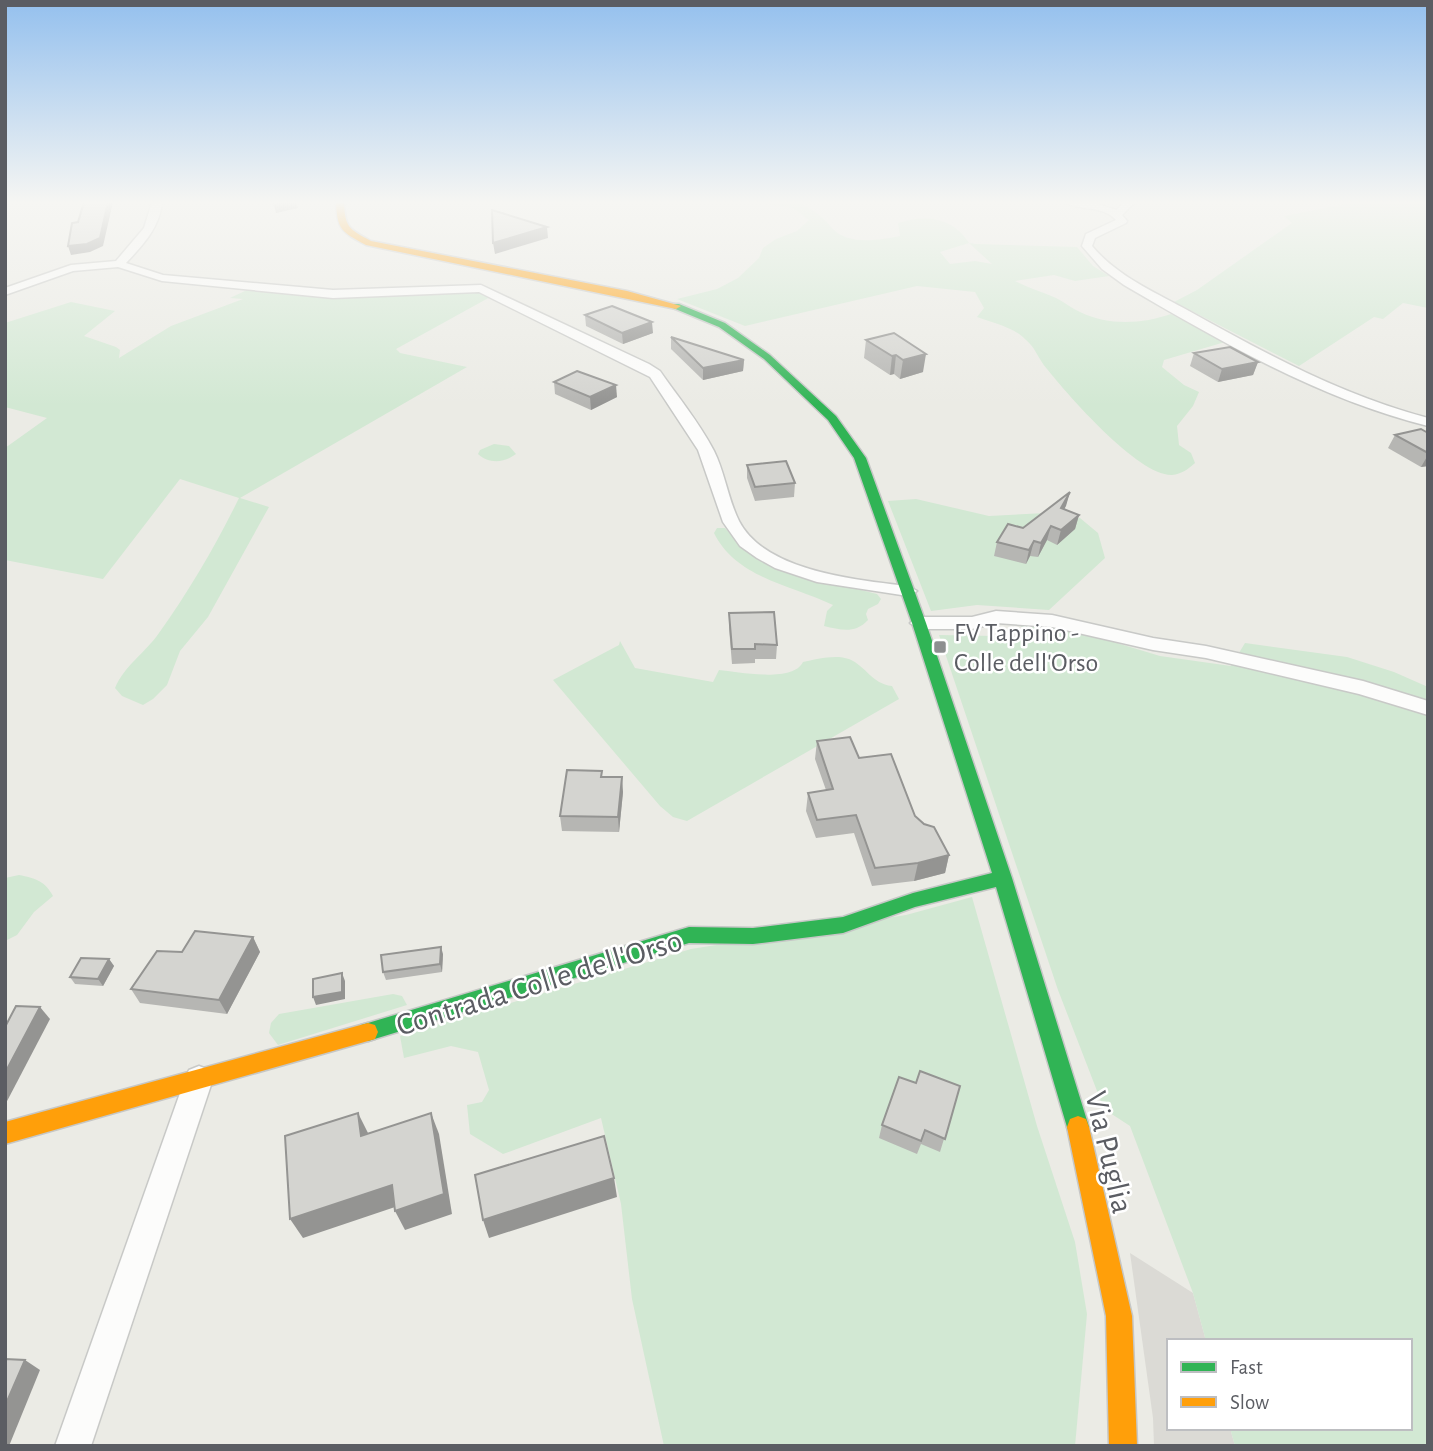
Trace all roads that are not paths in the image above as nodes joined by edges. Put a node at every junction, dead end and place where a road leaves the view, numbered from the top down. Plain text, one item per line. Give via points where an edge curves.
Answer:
1 (66, 270) edge
2 (136, 270) edge
3 (483, 270) edge
4 (509, 270) edge
5 (1109, 270) edge
6 (481, 288) junction
7 (5, 292) edge
8 (1428, 422) edge
9 (908, 591) junction
10 (919, 623) junction
11 (1428, 708) edge
12 (1003, 878) junction
13 (199, 1079) junction
14 (5, 1133) edge
15 (73, 1446) edge
16 (1123, 1446) edge

1 - 7 street
2 - 6 street via 162,278 333,294
3 - 6 street via 476,278
4 - 9 main road, Via Puglia via 680,307 721,324 783,371 849,437
5 - 8 street via 1237,343 1356,401
6 - 9 street via 655,374 707,451 728,515 746,542 790,567 816,575
9 - 10 main road, Via Puglia
10 - 11 street via 972,623 996,617 1052,621 1363,688
10 - 12 main road, Via Puglia
12 - 13 main road, Contrada Colle dell'Orso via 914,900 843,925 753,936 689,935 457,1007
12 - 16 main road, Via Puglia via 1076,1120 1119,1316
13 - 14 main road, Contrada Colle dell'Orso
13 - 15 street

